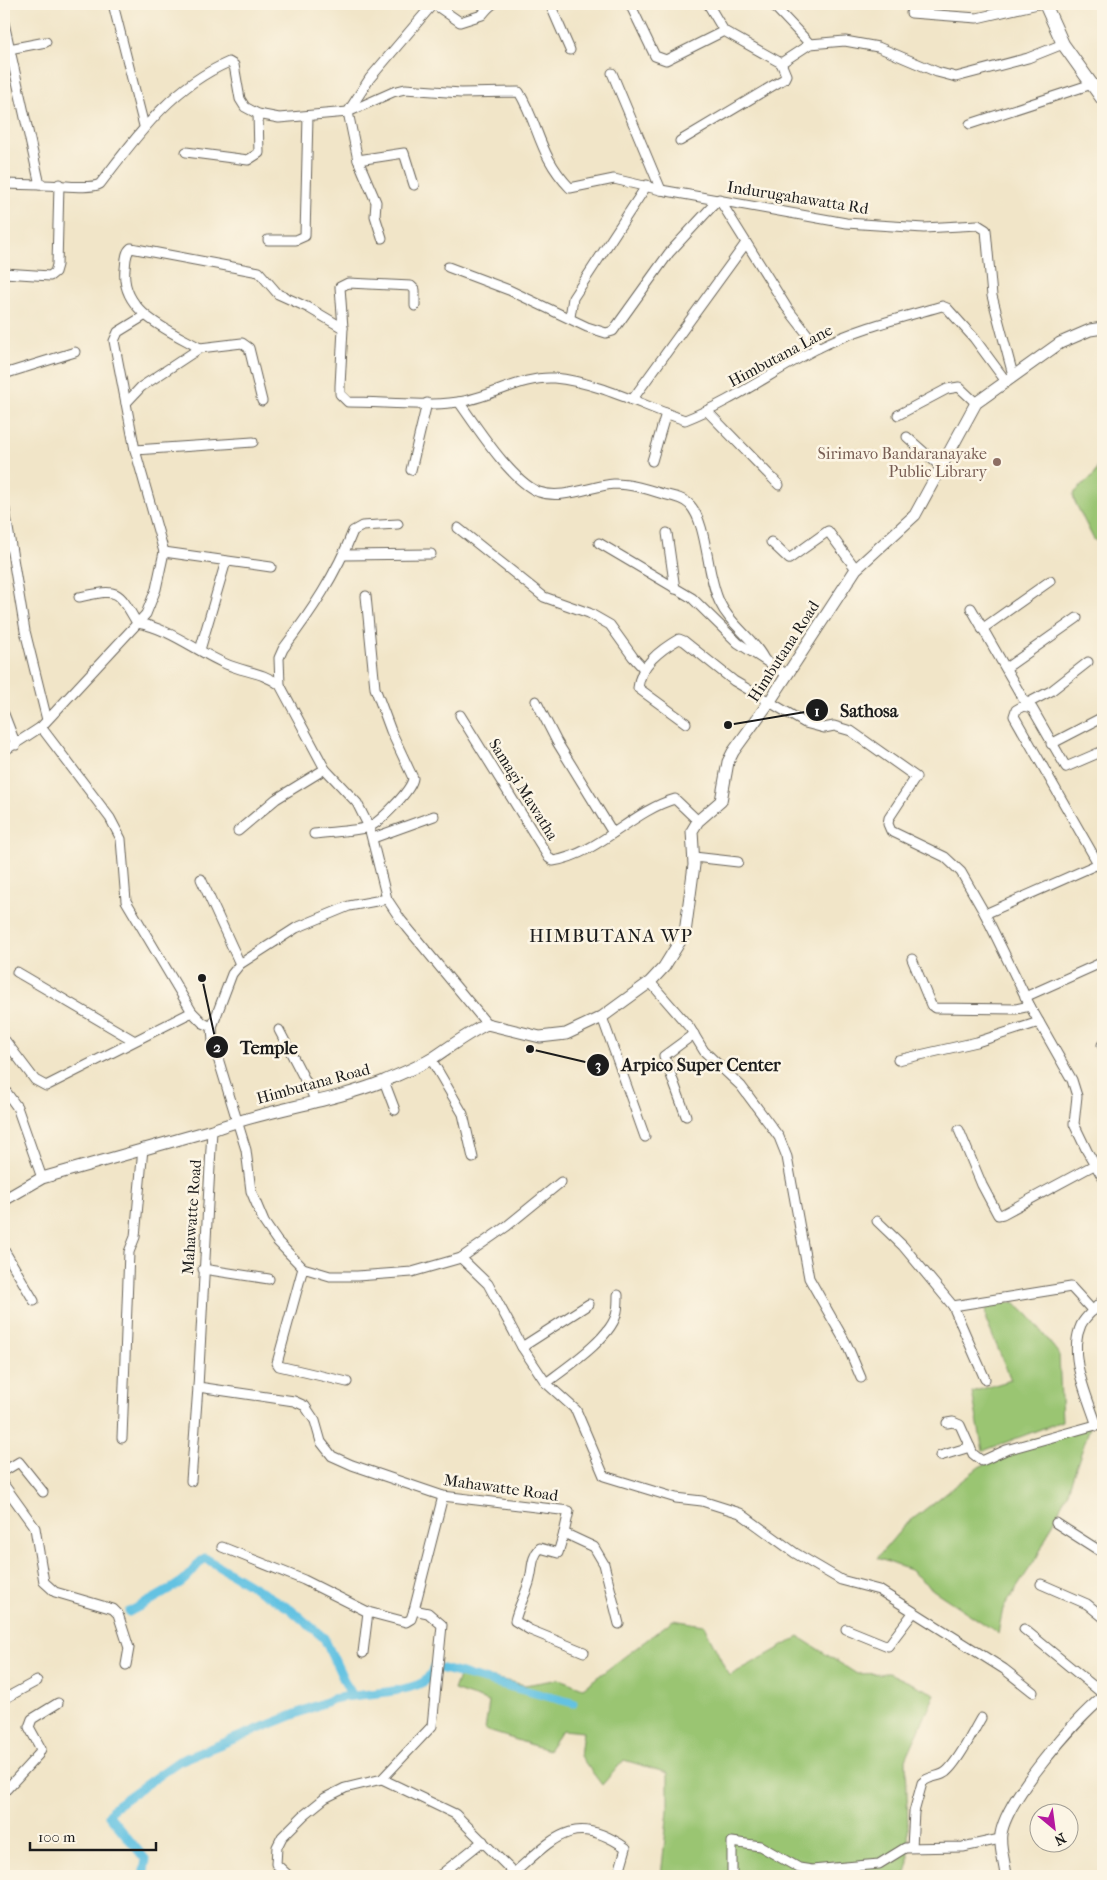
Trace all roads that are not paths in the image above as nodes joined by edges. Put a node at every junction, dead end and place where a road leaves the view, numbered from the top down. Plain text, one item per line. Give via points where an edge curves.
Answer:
1 (113, 4) edge
2 (433, 4) edge
3 (550, 4) edge
4 (630, 4) edge
5 (708, 4) edge
6 (772, 4) edge
7 (1038, 4) edge
8 (1045, 4) edge
9 (487, 5) edge
10 (911, 14) dead end
11 (4, 23) edge
12 (724, 31) junction
13 (46, 42) dead end
14 (810, 44) junction
15 (1063, 44) junction
16 (10, 49) junction
17 (570, 50) dead end
18 (781, 63) junction
19 (612, 73) dead end
20 (1092, 84) junction
21 (1103, 100) edge
22 (348, 112) junction
23 (258, 114) junction
24 (308, 116) junction
25 (970, 124) dead end
26 (144, 126) junction
27 (680, 140) dead end
28 (186, 152) dead end
29 (358, 160) junction
30 (4, 184) edge
31 (59, 184) junction
32 (40, 185) junction
33 (414, 185) dead end
34 (647, 185) junction
35 (661, 190) junction
36 (719, 199) junction
37 (382, 238) dead end
38 (268, 240) dead end
39 (746, 243) junction
40 (448, 267) dead end
41 (4, 273) edge
42 (415, 306) dead end
43 (144, 316) junction
44 (570, 317) junction
45 (343, 328) junction
46 (1103, 328) edge
47 (200, 348) junction
48 (818, 348) junction
49 (74, 352) dead end
50 (4, 374) edge
51 (1009, 378) junction
52 (632, 400) junction
53 (262, 401) dead end
54 (459, 402) junction
55 (126, 403) junction
56 (427, 403) junction
57 (976, 404) junction
58 (707, 411) junction
59 (666, 414) junction
60 (898, 415) dead end
61 (907, 437) dead end
62 (253, 442) dead end
63 (135, 450) junction
64 (652, 461) dead end
65 (942, 468) junction
66 (411, 470) dead end
67 (779, 484) dead end
68 (4, 504) edge
69 (398, 524) dead end
70 (458, 528) dead end
71 (667, 533) dead end
72 (771, 542) dead end
73 (599, 544) dead end
74 (164, 552) junction
75 (431, 554) dead end
76 (344, 555) junction
77 (226, 561) junction
78 (271, 567) dead end
79 (856, 569) junction
80 (1050, 581) dead end
81 (675, 589) junction
82 (366, 596) dead end
83 (79, 597) dead end
84 (971, 608) dead end
85 (1077, 618) dead end
86 (137, 623) junction
87 (982, 629) junction
88 (200, 650) junction
89 (764, 659) junction
90 (1088, 662) dead end
91 (1006, 668) junction
92 (644, 669) junction
93 (786, 674) junction
94 (280, 685) junction
95 (536, 701) dead end
96 (770, 701) junction
97 (1029, 706) junction
98 (4, 714) edge
99 (460, 715) dead end
100 (1103, 717) edge
101 (686, 723) dead end
102 (44, 724) junction
103 (1051, 744) junction
104 (16, 745) junction
105 (4, 751) edge
106 (1103, 751) edge
107 (325, 770) junction
108 (434, 816) dead end
109 (698, 821) junction
110 (369, 827) junction
111 (238, 831) dead end
112 (613, 833) junction
113 (314, 834) dead end
114 (373, 838) junction
115 (694, 857) junction
116 (738, 862) dead end
117 (1098, 864) junction
118 (1103, 872) edge
119 (201, 879) dead end
120 (387, 899) junction
121 (985, 914) junction
122 (912, 959) dead end
123 (1103, 962) edge
124 (240, 964) junction
125 (17, 972) dead end
126 (650, 982) junction
127 (1025, 996) junction
128 (1030, 1006) junction
129 (192, 1012) junction
130 (602, 1017) junction
131 (1039, 1022) junction
132 (488, 1024) junction
133 (212, 1027) junction
134 (279, 1030) dead end
135 (694, 1034) junction
136 (4, 1040) edge
137 (133, 1040) junction
138 (431, 1059) junction
139 (898, 1060) dead end
140 (384, 1081) junction
141 (4, 1089) edge
142 (316, 1101) junction
143 (395, 1110) dead end
144 (686, 1116) dead end
145 (239, 1120) junction
146 (212, 1130) junction
147 (960, 1130) dead end
148 (645, 1137) dead end
149 (143, 1148) junction
150 (473, 1158) dead end
151 (1094, 1165) junction
152 (1103, 1176) edge
153 (42, 1178) junction
154 (561, 1182) dead end
155 (4, 1200) edge
156 (877, 1221) dead end
157 (4, 1250) edge
158 (461, 1258) junction
159 (303, 1268) junction
160 (203, 1269) junction
161 (269, 1279) dead end
162 (618, 1295) dead end
163 (1103, 1299) edge
164 (34, 1301) dead end
165 (590, 1304) dead end
166 (953, 1306) junction
167 (1093, 1311) junction
168 (522, 1347) junction
169 (860, 1378) dead end
170 (984, 1379) dead end
171 (347, 1382) dead end
172 (546, 1382) junction
173 (198, 1387) junction
174 (947, 1423) dead end
175 (1100, 1425) edge
176 (122, 1438) dead end
177 (970, 1447) junction
178 (940, 1456) dead end
179 (4, 1471) edge
180 (191, 1481) dead end
181 (4, 1486) edge
182 (43, 1492) dead end
183 (443, 1496) junction
184 (1056, 1522) dead end
185 (564, 1533) junction
186 (222, 1547) dead end
187 (1103, 1553) edge
188 (1041, 1584) dead end
189 (414, 1610) junction
190 (368, 1612) junction
191 (913, 1613) junction
192 (1103, 1617) edge
193 (619, 1624) dead end
194 (846, 1629) dead end
195 (1024, 1629) dead end
196 (584, 1652) dead end
197 (363, 1653) dead end
198 (126, 1665) dead end
199 (36, 1681) dead end
200 (1033, 1692) dead end
201 (1103, 1695) edge
202 (4, 1699) edge
203 (58, 1703) dead end
204 (981, 1718) dead end
205 (382, 1779) junction
206 (4, 1792) edge
207 (1000, 1839) junction
208 (483, 1841) junction
209 (912, 1847) junction
210 (516, 1874) edge
211 (289, 1876) edge
212 (438, 1876) edge
213 (618, 1876) edge
214 (732, 1876) edge
215 (1006, 1876) edge

1 - 26 street
2 - 9 street via 460,22 482,15
2 - 22 street via 370,78
3 - 17 street
4 - 12 street via 655,56 666,60
5 - 12 street
6 - 14 street
7 - 10 street via 977,18
8 - 15 main road
11 - 16 street
12 - 18 street
13 - 16 street
14 - 15 street via 862,42 956,77 1028,58
14 - 18 street
15 - 20 main road
16 - 32 street
18 - 27 street via 786,75 784,79
19 - 35 street
20 - 21 main road
20 - 25 street
22 - 24 street
22 - 29 street
22 - 34 street, Indurugahawatta Rd via 405,89 519,92 529,108 543,150 555,172 570,188 614,179
23 - 24 street via 279,118
23 - 26 street via 245,107 240,99 234,65 229,62 199,77
23 - 28 street via 259,153 256,157 248,160
24 - 38 street via 305,236 296,240
26 - 31 street via 100,184 91,188
29 - 33 street via 404,153
29 - 37 street via 376,202 375,216
30 - 32 street
31 - 32 street
31 - 41 street via 55,272 50,276
34 - 35 street, Indurugahawatta Rd
34 - 44 street via 573,298
35 - 36 street, Indurugahawatta Rd
36 - 39 street
36 - 44 street via 669,253 613,331 606,333
36 - 51 street, Indurugahawatta Rd via 846,223 924,228 978,224 986,230 992,296
39 - 48 street via 787,308
39 - 52 street
40 - 44 street
42 - 45 street via 415,290 411,286 343,284 339,292
43 - 45 street via 126,289 126,252 131,248 259,272 278,294
43 - 47 street
43 - 55 street via 125,326 115,336
45 - 56 street, Himbutana Lane via 340,386 343,398 348,402
46 - 51 street, Himbutana Road via 1060,343
47 - 53 street via 242,343 249,348
47 - 55 street via 141,387
48 - 51 street, Himbutana Lane via 882,323 942,306
48 - 58 street, Himbutana Lane
49 - 50 street
51 - 57 street, Himbutana Road
52 - 54 street, Himbutana Lane via 571,380 552,378
52 - 59 street, Himbutana Lane
54 - 56 street, Himbutana Lane
54 - 89 street via 499,456 524,483 538,491 551,495 614,484 633,486 690,504 699,518 710,575 719,602 756,644
55 - 63 street
56 - 66 street
57 - 60 street via 959,387 947,389
57 - 65 street, Himbutana Road
58 - 59 street, Himbutana Lane via 685,420
58 - 67 street
59 - 64 street
61 - 65 street
62 - 63 street
63 - 74 street
65 - 79 street, Himbutana Road via 915,515
68 - 102 street
69 - 76 street via 362,526 353,531
70 - 92 street via 544,597 589,613 610,625
71 - 81 street
72 - 79 street via 789,559 828,531
73 - 81 street
74 - 77 street
74 - 86 street via 153,597 146,614
75 - 76 street
76 - 94 street via 318,602 283,649 279,658
77 - 78 street
77 - 88 street
79 - 93 street, Himbutana Road
80 - 87 street
81 - 89 street via 692,598 738,643
82 - 110 street via 375,688 390,731 413,778 408,792
83 - 86 street via 107,592 116,594 123,598
84 - 87 street
85 - 91 street
86 - 88 street via 152,626
86 - 102 street
87 - 91 street
88 - 94 street via 227,664 269,676
89 - 93 street
90 - 97 street
91 - 97 street
92 - 96 street via 660,650 679,639 734,681
92 - 101 street via 638,688
93 - 96 street, Himbutana Road
94 - 107 street
95 - 112 street via 557,742
96 - 109 street, Himbutana Road via 728,762 722,801
96 - 121 street via 805,723 851,731 916,777 889,818 891,831 950,862 961,872
97 - 103 street
97 - 117 street via 1016,710 1014,716
98 - 104 street
99 - 112 street, Samagi Mawatha via 553,861 565,859
100 - 103 street
102 - 104 street
102 - 129 street via 110,818 121,839 126,901
103 - 106 street via 1066,767
104 - 105 street
107 - 110 street via 357,803
107 - 111 street via 276,799
108 - 114 street
109 - 112 street, Samagi Mawatha via 675,799 660,803
109 - 115 street via 692,831
110 - 113 street
110 - 114 street
114 - 120 street
115 - 116 street
115 - 126 street via 685,933 664,967
117 - 118 street
117 - 121 street
119 - 124 street
120 - 124 street via 349,906 296,928
120 - 132 street
121 - 127 street
122 - 128 street via 935,1008
123 - 127 street
124 - 133 street via 232,974
125 - 137 street
126 - 130 street
126 - 135 street
127 - 128 street
128 - 131 street
129 - 133 street
129 - 137 street
130 - 132 street via 566,1034 540,1036
130 - 148 street
131 - 139 street via 977,1042
131 - 151 street via 1072,1080 1077,1096 1074,1124
132 - 138 street, Himbutana Road via 470,1032
133 - 145 street via 213,1042
134 - 142 street
135 - 144 street via 664,1056
135 - 169 street via 704,1051 740,1086 779,1136 787,1157 809,1278 847,1345
136 - 137 street via 35,1080 46,1086
138 - 140 street, Himbutana Road
138 - 150 street via 463,1114
140 - 142 street, Himbutana Road
140 - 143 street
141 - 153 street via 17,1107
142 - 145 street, Himbutana Road
145 - 146 street, Himbutana Road
145 - 159 street via 250,1191 277,1241
146 - 149 street, Himbutana Road
146 - 160 street, Mahawatte Road
147 - 151 street via 998,1215
149 - 153 street, Himbutana Road
149 - 176 street via 135,1237 129,1252
151 - 152 street
153 - 155 street, Himbutana Road
154 - 158 street
156 - 166 street via 909,1252
157 - 164 street
158 - 159 street via 412,1272 357,1276 330,1276
158 - 168 street via 488,1284
159 - 171 street via 277,1363
160 - 161 street
160 - 173 street, Mahawatte Road
162 - 172 street via 618,1312 605,1334 580,1358
163 - 167 street
165 - 168 street
166 - 167 street via 1071,1287
166 - 170 street
167 - 175 street via 1081,1324 1076,1339 1077,1360
168 - 172 street
172 - 191 street via 576,1410 604,1476 740,1513 795,1553 841,1580 879,1590
173 - 180 street
173 - 183 street, Mahawatte Road via 305,1406 321,1442 332,1456
174 - 177 street via 960,1425
175 - 177 street via 1032,1442 982,1461
177 - 178 street
179 - 182 street via 19,1462
181 - 198 street via 35,1528 44,1582 55,1592 114,1609 118,1614 129,1648
183 - 185 street, Mahawatte Road via 569,1511
183 - 189 street
184 - 187 street
185 - 193 street via 594,1547 604,1564
185 - 196 street via 558,1553 540,1548 537,1552 515,1620 530,1630
186 - 190 street via 304,1580
188 - 192 street via 1088,1604
189 - 190 street via 406,1622
189 - 205 street via 428,1612 442,1625 432,1726
190 - 197 street
191 - 194 street via 888,1646
191 - 200 street via 1004,1669
195 - 201 street
199 - 202 street
201 - 207 street via 1072,1726 1016,1800 1004,1822
203 - 206 street via 32,1719 30,1727 41,1749
204 - 209 street via 949,1770 939,1778 929,1778 922,1783 914,1812
205 - 208 street via 455,1814
205 - 211 street via 345,1788 326,1798 282,1836 277,1847 276,1864
207 - 209 street via 963,1848
207 - 215 street
208 - 210 street
208 - 212 street
209 - 214 street via 879,1864 812,1870 799,1868 760,1846 732,1842
210 - 213 street via 558,1837 592,1830 626,1848

